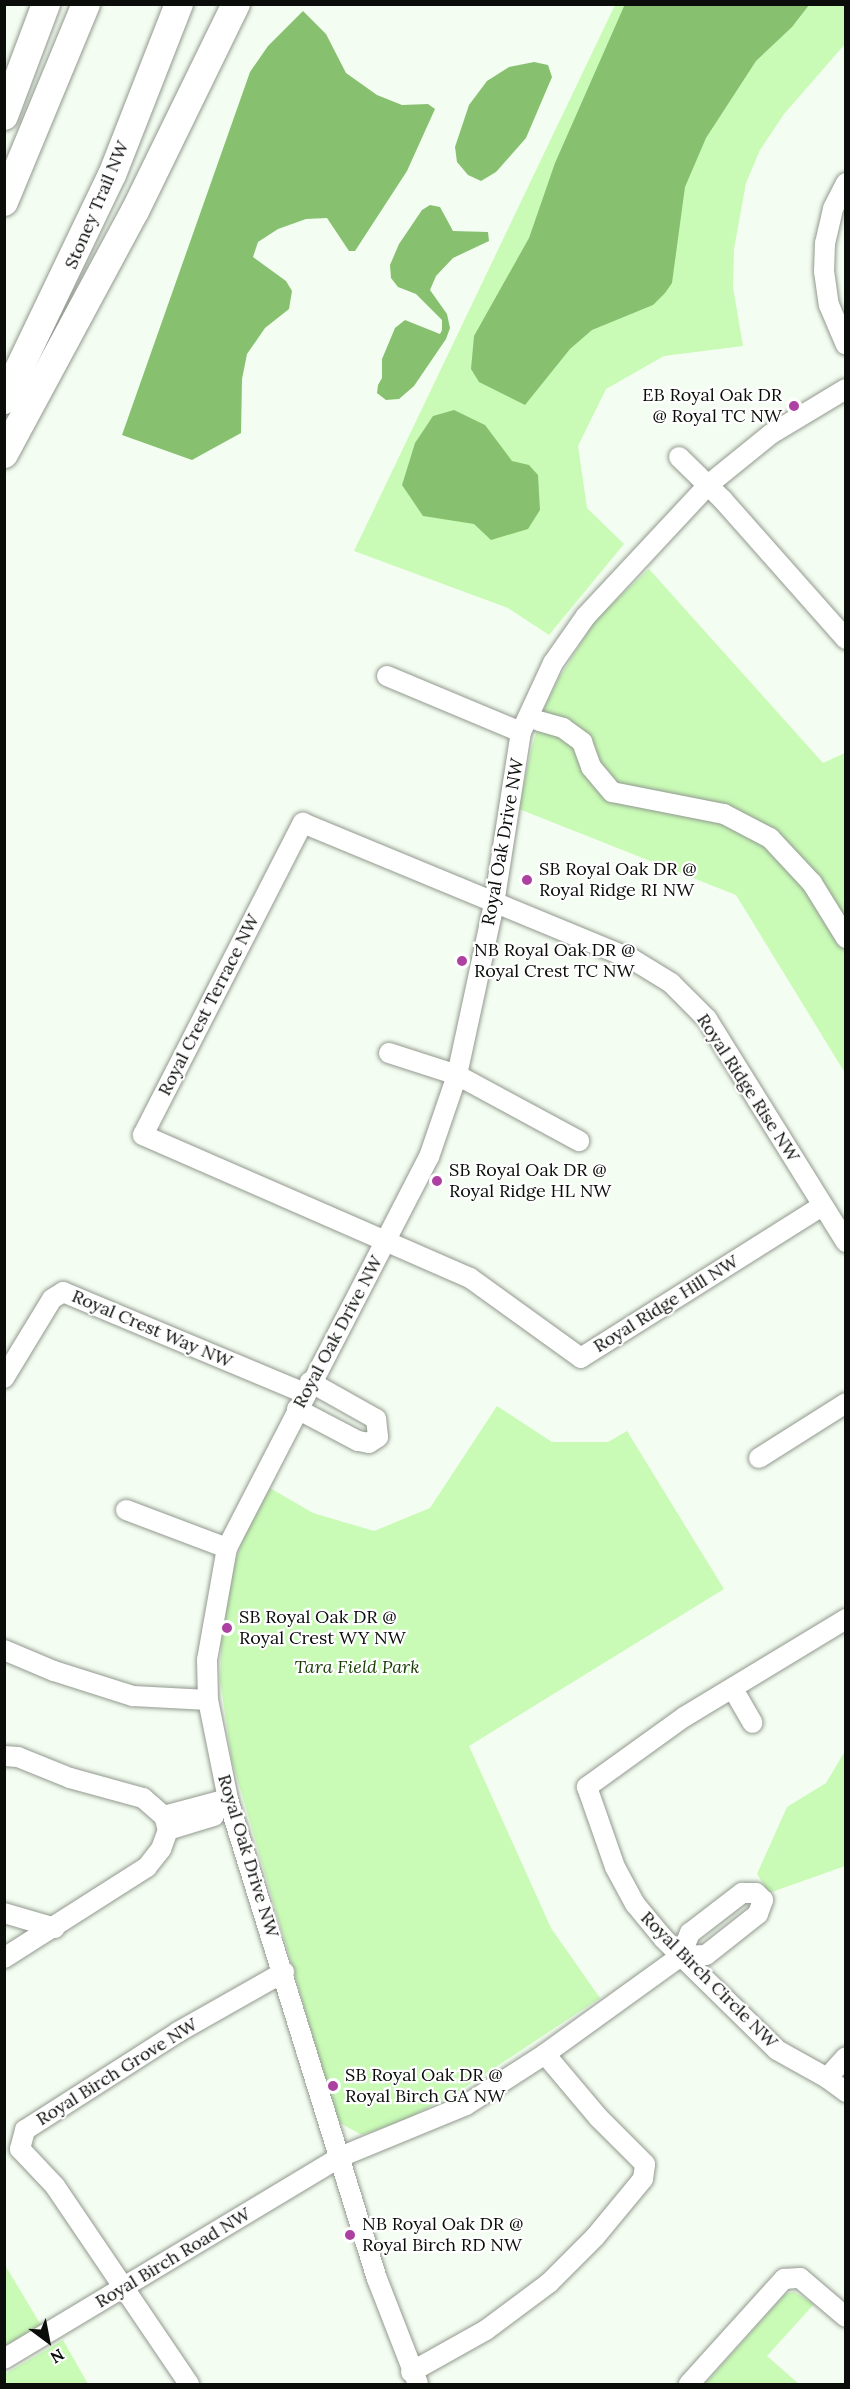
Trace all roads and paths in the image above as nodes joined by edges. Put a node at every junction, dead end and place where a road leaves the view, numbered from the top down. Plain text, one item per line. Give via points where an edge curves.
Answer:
1 (46, 4) edge
2 (86, 4) edge
3 (179, 4) edge
4 (236, 5) edge
5 (4, 116) edge
6 (846, 183) edge
7 (4, 202) edge
8 (846, 345) edge
9 (846, 389) edge
10 (4, 400) edge
11 (4, 454) edge
12 (679, 457) dead end
13 (708, 485) junction
14 (846, 639) edge
15 (387, 676) dead end
16 (539, 721) dead end
17 (521, 732) junction
18 (494, 904) junction
19 (846, 938) edge
20 (389, 1053) dead end
21 (457, 1075) junction
22 (579, 1141) dead end
23 (822, 1206) junction
24 (387, 1240) junction
25 (846, 1242) edge
26 (4, 1378) edge
27 (304, 1395) junction
28 (846, 1403) edge
29 (759, 1458) dead end
30 (126, 1510) dead end
31 (227, 1548) junction
32 (846, 1619) edge
33 (4, 1650) edge
34 (733, 1689) junction
35 (208, 1700) junction
36 (753, 1723) dead end
37 (4, 1756) edge
38 (230, 1805) junction
39 (166, 1823) junction
40 (4, 1913) edge
41 (55, 1928) junction
42 (681, 1956) junction
43 (4, 1958) edge
44 (284, 1972) junction
45 (545, 2054) junction
46 (846, 2057) edge
47 (827, 2078) junction
48 (846, 2092) edge
49 (340, 2157) junction
50 (124, 2287) junction
51 (846, 2317) edge
52 (4, 2359) edge
53 (415, 2378) edge
54 (189, 2385) edge
55 (689, 2385) edge

1 - 5 highway
2 - 7 highway
3 - 10 highway, Stoney Trail NW via 112,175
4 - 11 highway via 135,211
6 - 8 street via 833,209 825,243 824,271 830,305
9 - 13 street, Royal Oak Drive NW via 771,434
12 - 13 street
13 - 14 street
13 - 17 street, Royal Oak Drive NW via 586,616 553,663
15 - 17 street
16 - 19 street via 563,728 582,742 591,767 612,792 724,814 770,838 812,883
17 - 18 street, Royal Oak Drive NW
18 - 21 street, Royal Oak Drive NW
18 - 23 street, Royal Ridge Rise NW via 632,959 671,983 707,1019
18 - 24 street, Royal Crest Terrace NW via 303,823 143,1135
20 - 21 street
21 - 22 street
21 - 24 street, Royal Oak Drive NW via 429,1157
23 - 24 street, Royal Ridge Hill NW via 581,1358 470,1278
23 - 25 street, Royal Ridge Rise NW
24 - 27 street, Royal Oak Drive NW
26 - 27 street, Royal Crest Way NW via 52,1299 63,1292
27 - 31 street, Royal Oak Drive NW
28 - 29 street
30 - 31 street
31 - 35 street, Royal Oak Drive NW via 207,1660
32 - 34 street, Royal Birch Circle NW
33 - 35 street via 133,1696
34 - 36 street
34 - 42 street, Royal Birch Circle NW via 684,1717 587,1787 615,1867 635,1904
35 - 38 street, Royal Oak Drive NW
37 - 39 street via 18,1757 70,1778 143,1798
38 - 39 street
38 - 44 street, Royal Oak Drive NW
39 - 41 street via 161,1849 147,1867
40 - 41 street
41 - 43 street
42 - 45 street, Royal Birch Road NW
42 - 47 street, Royal Birch Circle NW via 777,2050
44 - 49 street, Royal Oak Drive NW
44 - 50 street, Royal Birch Grove NW via 178,2032 25,2130 20,2149 55,2186
45 - 49 street, Royal Birch Road NW via 466,2105
45 - 53 street via 598,2117 645,2164 643,2179 595,2237 549,2283
46 - 47 street
47 - 48 street, Royal Birch Circle NW
49 - 50 street, Royal Birch Road NW
49 - 53 street, Royal Oak Drive NW via 377,2279
50 - 52 street, Royal Birch Road NW
50 - 54 street
51 - 55 street via 801,2278 784,2279

